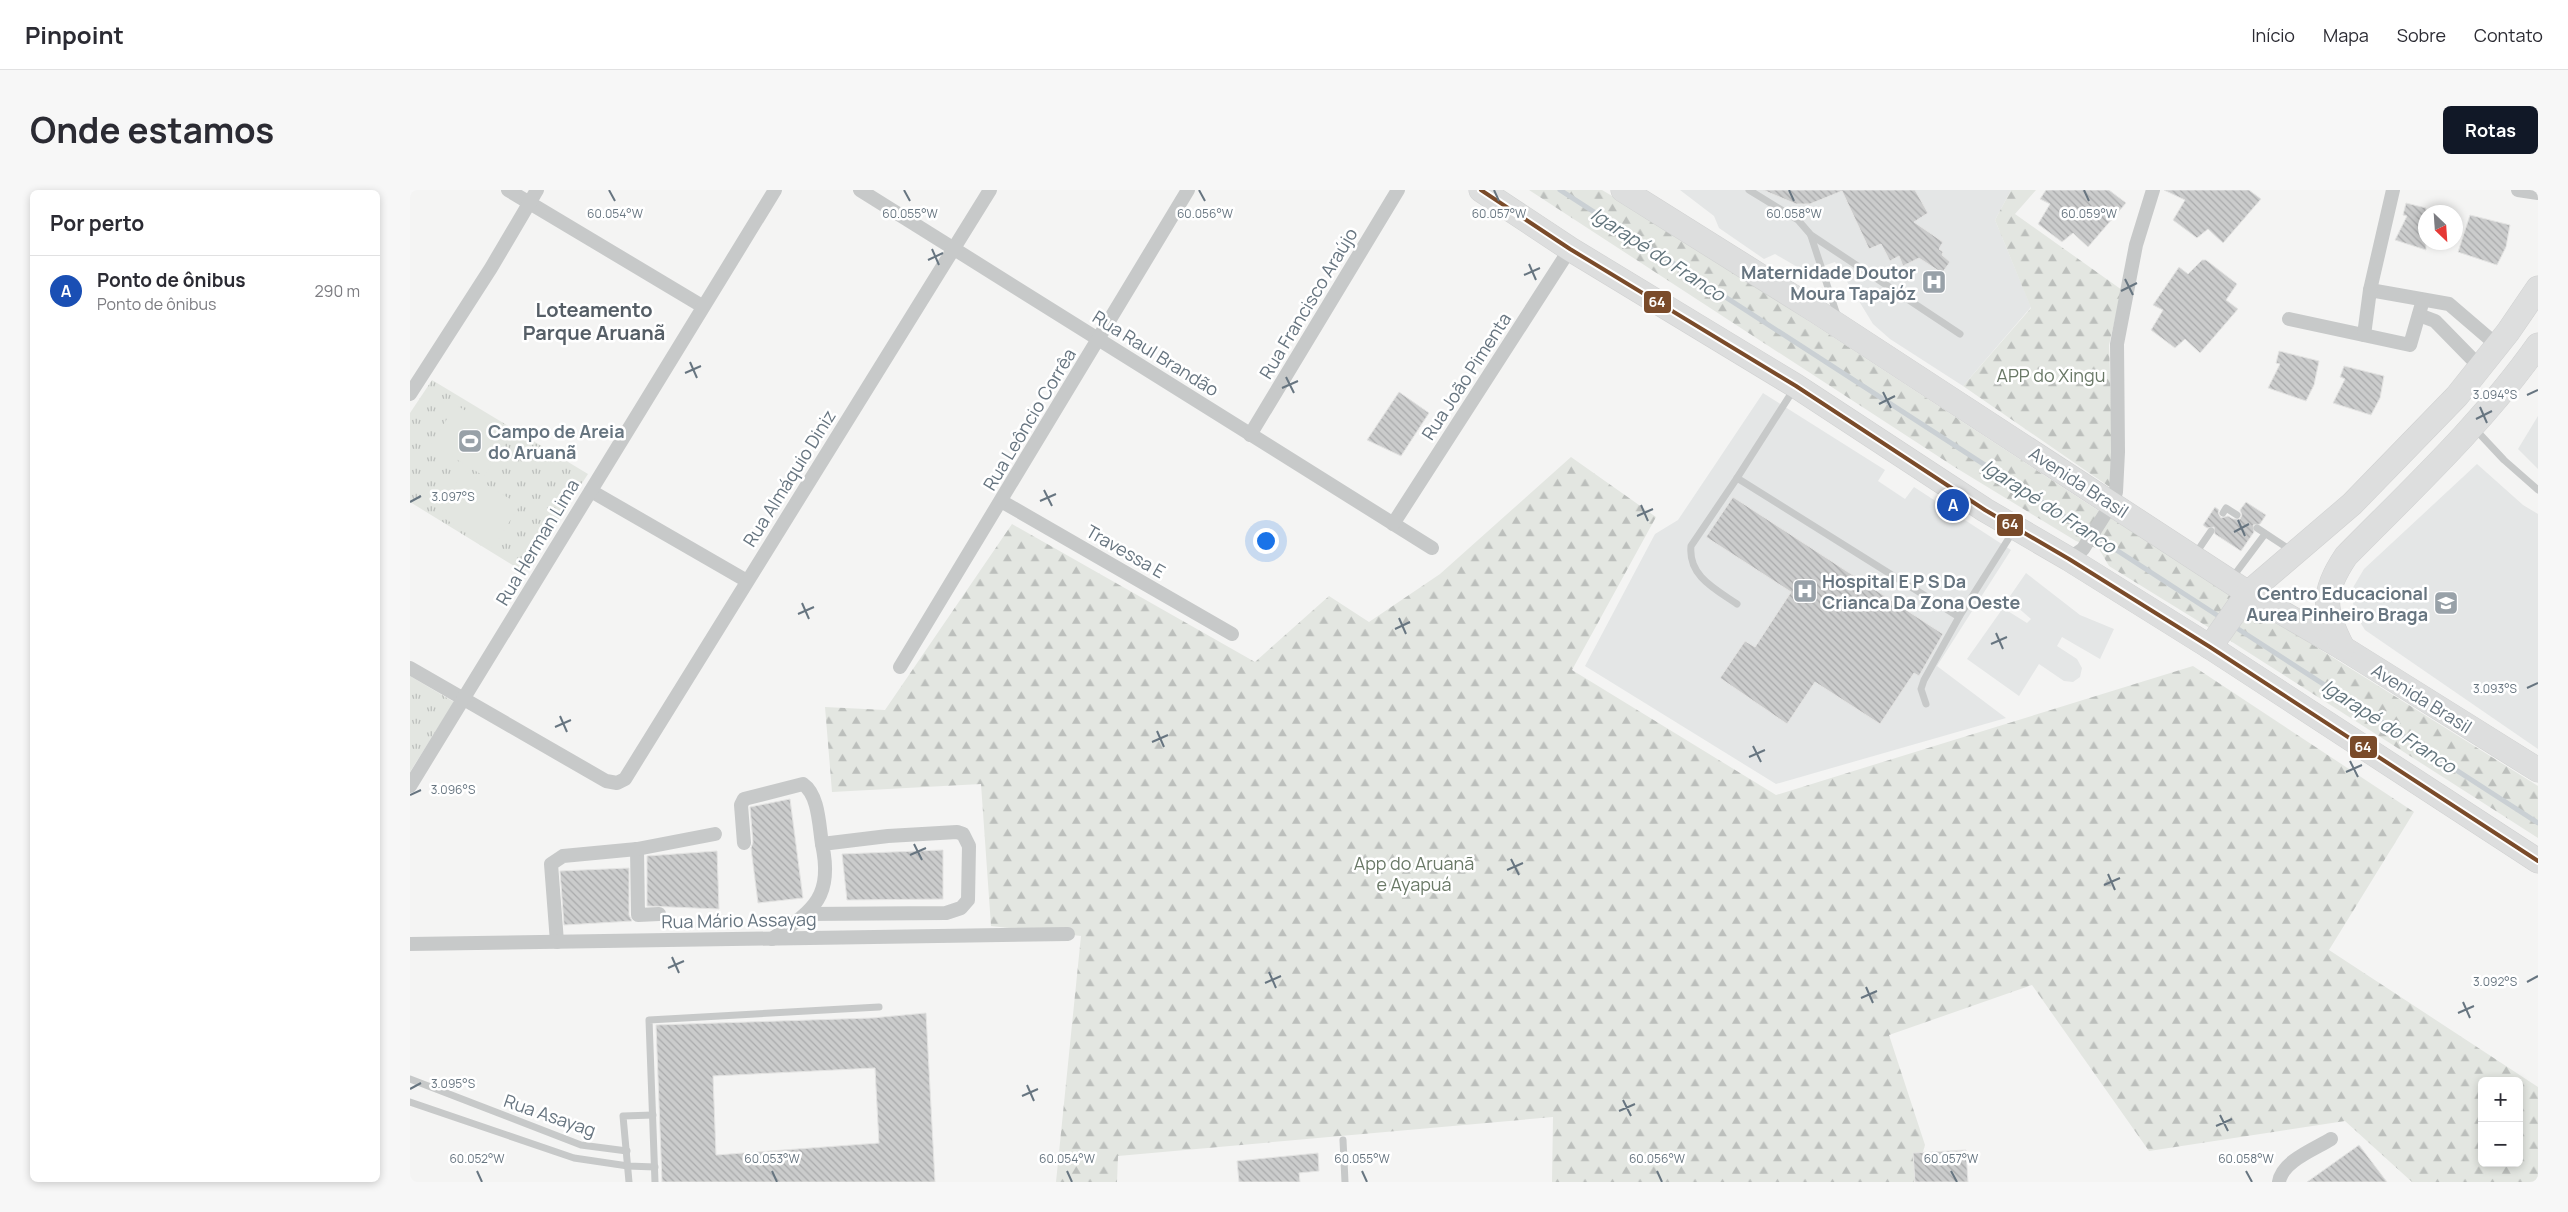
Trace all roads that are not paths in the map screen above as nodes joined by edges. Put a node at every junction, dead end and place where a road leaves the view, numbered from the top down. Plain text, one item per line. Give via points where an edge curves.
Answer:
1 (508, 190) edge
2 (537, 190) edge
3 (775, 190) edge
4 (860, 190) edge
5 (990, 190) edge
6 (1188, 190) edge
7 (1398, 190) edge
8 (1481, 190) edge
9 (1623, 190) edge
10 (1749, 190) edge
11 (2153, 190) edge
12 (2393, 190) edge
13 (2518, 190) edge
14 (2538, 193) edge
15 (529, 203) junction
16 (1810, 235) junction
17 (954, 248) junction
18 (1570, 249) junction
19 (2538, 288) edge
20 (2370, 290) junction
21 (2423, 300) junction
22 (702, 306) junction
23 (2419, 314) junction
24 (2290, 320) dead end
25 (1842, 328) junction
26 (1960, 334) dead end
27 (2364, 335) junction
28 (1099, 339) junction
29 (2538, 344) edge
30 (2498, 346) junction
31 (2480, 367) junction
32 (1796, 386) junction
33 (410, 394) edge
34 (2472, 426) junction
35 (1250, 435) junction
36 (1737, 478) junction
37 (2538, 490) edge
38 (591, 491) junction
39 (1001, 501) junction
40 (2109, 507) junction
41 (2223, 513) dead end
42 (2237, 515) dead end
43 (1393, 524) junction
44 (2015, 528) junction
45 (2257, 528) dead end
46 (2211, 531) dead end
47 (2265, 534) junction
48 (1432, 548) dead end
49 (2294, 553) junction
50 (2076, 554) junction
51 (2194, 556) junction
52 (747, 581) junction
53 (2239, 593) junction
54 (1737, 604) dead end
55 (1959, 617) junction
56 (1232, 634) dead end
57 (2210, 646) junction
58 (2342, 648) junction
59 (900, 667) dead end
60 (410, 668) edge
61 (463, 701) junction
62 (1926, 704) dead end
63 (2538, 770) edge
64 (410, 786) edge
65 (715, 834) dead end
66 (744, 843) dead end
67 (822, 844) junction
68 (637, 849) junction
69 (2538, 862) edge
70 (659, 914) dead end
71 (807, 914) junction
72 (1068, 934) dead end
73 (772, 939) junction
74 (557, 942) junction
75 (410, 944) edge
76 (879, 1007) dead end
77 (410, 1080) edge
78 (410, 1102) edge
79 (653, 1115) junction
80 (2331, 1139) dead end
81 (1343, 1140) dead end
82 (626, 1151) junction
83 (628, 1166) junction
84 (655, 1167) junction
85 (629, 1182) edge
86 (656, 1182) edge
87 (1345, 1182) edge
88 (2279, 1182) edge

1 - 15 street
2 - 15 street
3 - 22 street, Rua Herman Lima
4 - 17 street, Rua Raul Brandão
5 - 17 street, Rua Almáquio Diniz
6 - 28 street, Rua Leôncio Corrêa
7 - 35 street, Rua Francisco Araújo
8 - 18 highway
9 - 25 highway, Avenida Brasil
10 - 16 lane via 1798,220
11 - 40 street via 2136,245 2117,344 2118,481
12 - 20 street
13 - 14 street
15 - 22 street
15 - 33 street
16 - 25 lane
16 - 26 lane
17 - 28 street, Rua Raul Brandão
17 - 52 street, Rua Almáquio Diniz
18 - 32 highway
18 - 43 street, Rua João Pimenta
19 - 30 highway
20 - 21 street
20 - 27 street
21 - 23 street
21 - 30 street via 2449,304
22 - 38 street, Rua Herman Lima
23 - 27 street via 2410,345
23 - 31 street via 2435,321
24 - 27 street
25 - 40 highway, Avenida Brasil
28 - 35 street, Rua Raul Brandão
28 - 39 street, Rua Leôncio Corrêa
29 - 34 highway via 2515,377
30 - 31 highway
31 - 49 highway via 2457,396 2377,480
32 - 36 lane
32 - 44 highway
34 - 37 lane
34 - 58 highway via 2346,556 2333,576 2327,609 2330,624
35 - 43 street, Rua Raul Brandão
36 - 54 lane via 1691,546 1690,556 1693,566 1706,583
36 - 55 lane
38 - 52 street
38 - 61 street, Rua Herman Lima
39 - 56 street, Travessa E
39 - 59 street, Rua Leôncio Corrêa
40 - 50 street
40 - 51 highway, Avenida Brasil
41 - 42 lane via 2226,508
43 - 48 street, Rua Raul Brandão
44 - 50 highway
44 - 55 lane
45 - 47 lane
46 - 51 lane
47 - 49 lane
47 - 53 lane
49 - 53 highway
50 - 57 highway
51 - 53 highway, Avenida Brasil
52 - 61 street, Rua Almáquio Diniz via 625,779 617,783 606,781
53 - 57 highway
53 - 58 highway, Avenida Brasil
55 - 62 lane via 1924,680 1921,689
57 - 69 highway
58 - 63 highway, Avenida Brasil
60 - 61 street
61 - 64 street, Rua Herman Lima
65 - 68 street
66 - 67 street via 741,805 744,799 803,784 810,789 813,798
67 - 71 street via 825,856 822,893
67 - 71 street via 888,836 963,834 969,846 968,900 960,908 946,913
68 - 70 street via 638,915
68 - 74 street via 563,856 551,864
71 - 73 street
72 - 73 street, Rua Mário Assayag
73 - 74 street, Rua Mário Assayag
74 - 75 street, Rua Mário Assayag
76 - 79 lane via 649,1020
77 - 82 lane, Rua Asayag via 581,1145
78 - 83 lane, Rua Asayag via 574,1158
79 - 82 lane via 623,1116
79 - 84 lane
80 - 88 street via 2288,1165
81 - 87 lane
82 - 83 lane
83 - 84 lane, Rua Asayag
83 - 85 lane
84 - 86 lane

